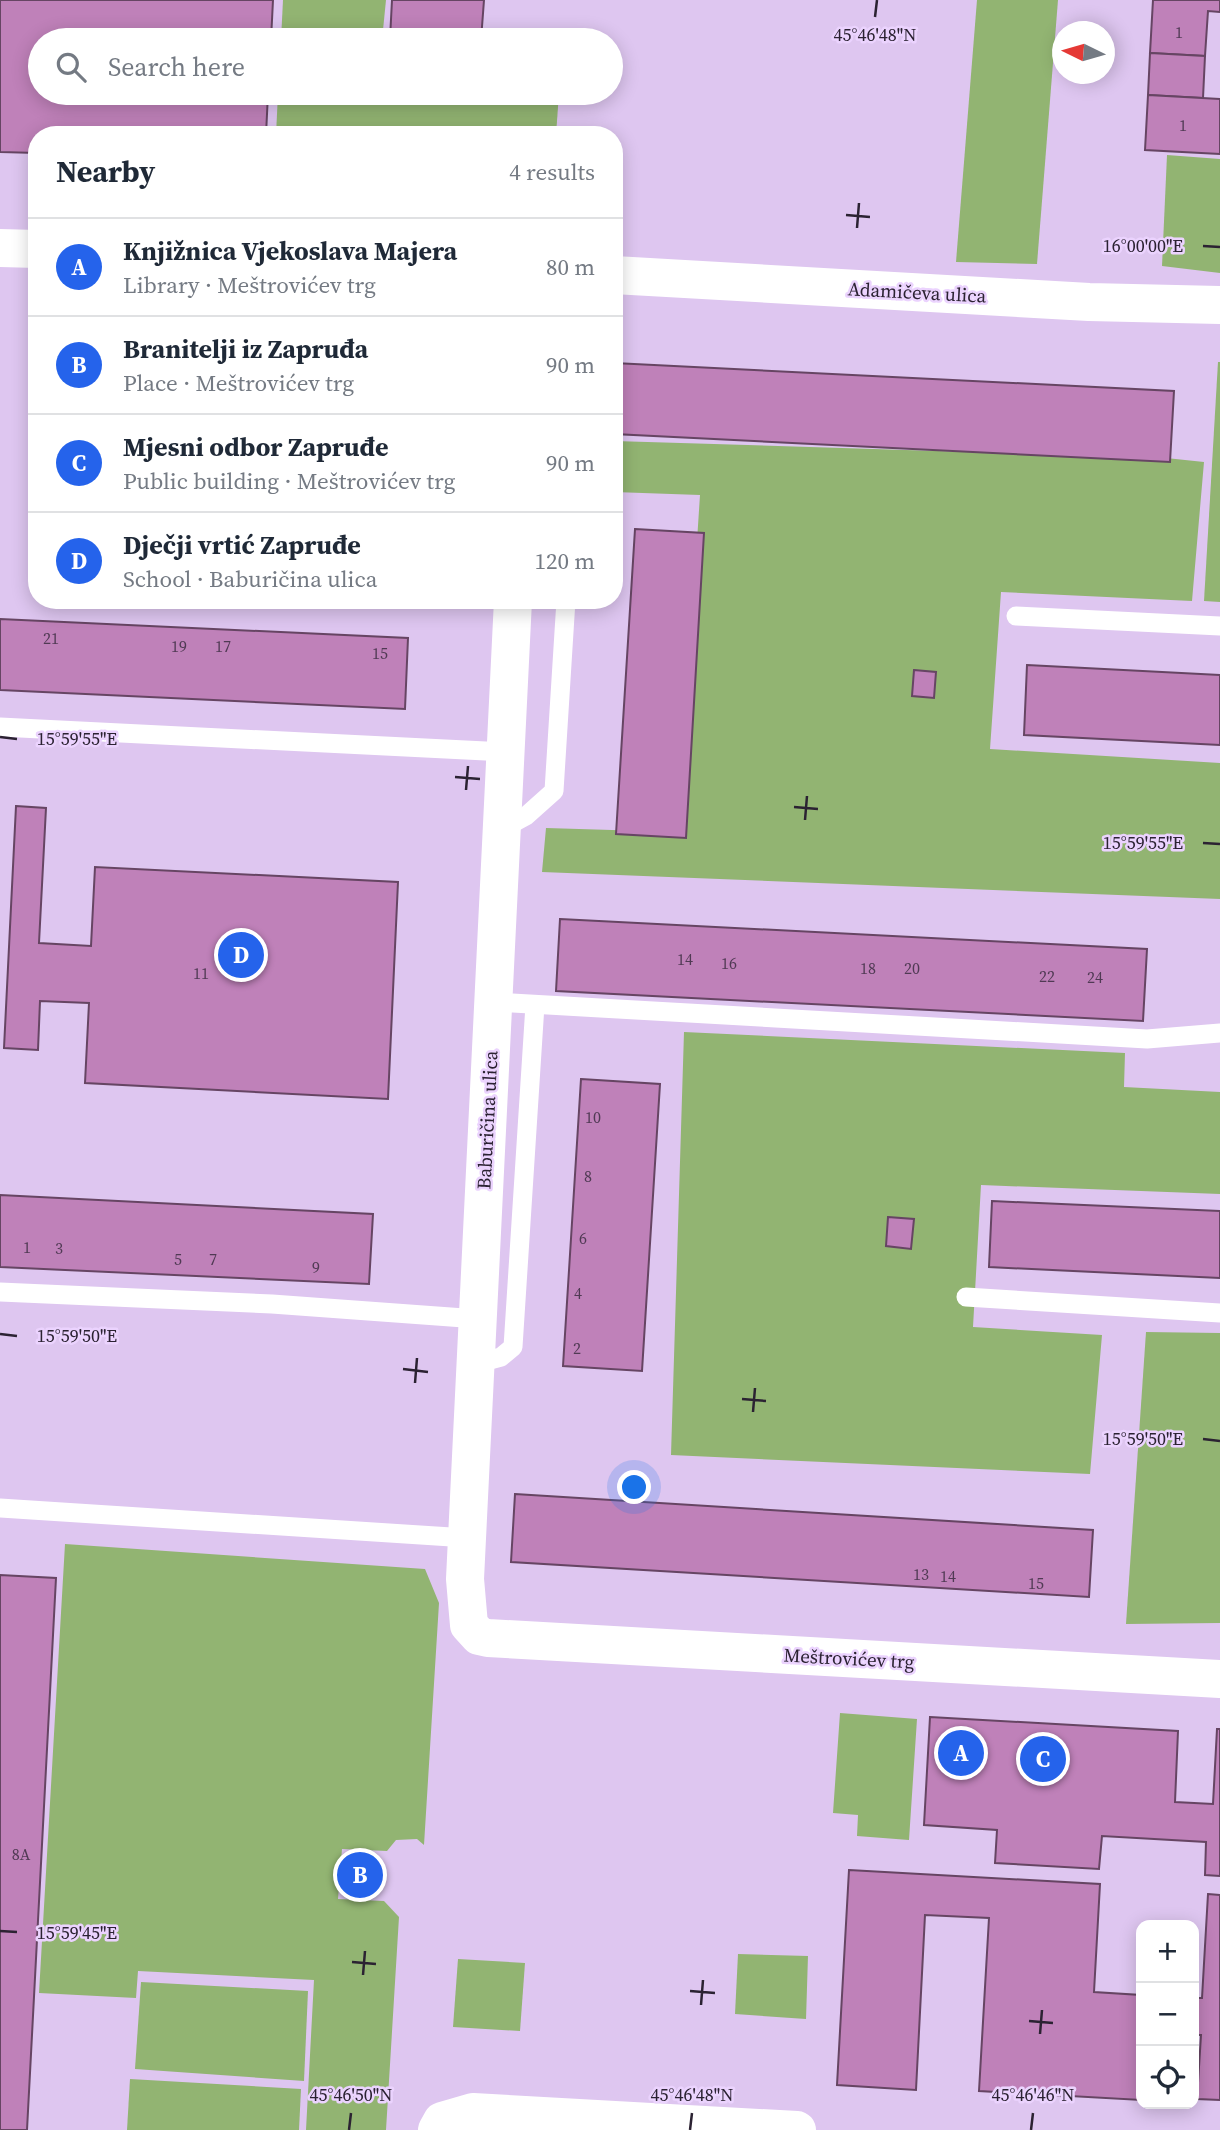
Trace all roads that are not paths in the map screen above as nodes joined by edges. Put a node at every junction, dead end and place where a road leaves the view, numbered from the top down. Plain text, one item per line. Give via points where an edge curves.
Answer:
1 (0, 248) edge
2 (28, 249) edge
3 (623, 276) edge
4 (1220, 305) edge
5 (513, 609) edge
6 (565, 609) edge
7 (1016, 616) dead end
8 (1220, 626) edge
9 (0, 727) edge
10 (506, 752) junction
11 (502, 829) junction
12 (494, 1002) junction
13 (534, 1005) junction
14 (1220, 1033) edge
15 (0, 1292) edge
16 (966, 1297) dead end
17 (1220, 1313) edge
18 (478, 1319) junction
19 (475, 1364) junction
20 (0, 1508) edge
21 (467, 1538) junction
22 (479, 1636) joint
23 (1220, 1679) edge
24 (440, 2126) edge
25 (797, 2130) edge

1 - 2 street
3 - 4 street, Adamičeva ulica
5 - 10 street, Baburičina ulica
6 - 11 lane via 554,791 526,816
7 - 8 lane
9 - 10 lane
10 - 11 street, Baburičina ulica
11 - 12 street, Baburičina ulica
12 - 13 lane
12 - 18 street, Baburičina ulica
13 - 14 lane via 1147,1039
13 - 19 lane via 513,1347 501,1357
15 - 18 lane
16 - 17 lane
18 - 19 street, Baburičina ulica
19 - 21 street, Baburičina ulica
20 - 21 lane
21 - 22 street, Baburičina ulica via 465,1610 468,1625
22 - 23 street, Meštrovićev trg
24 - 25 street via 473,2112

